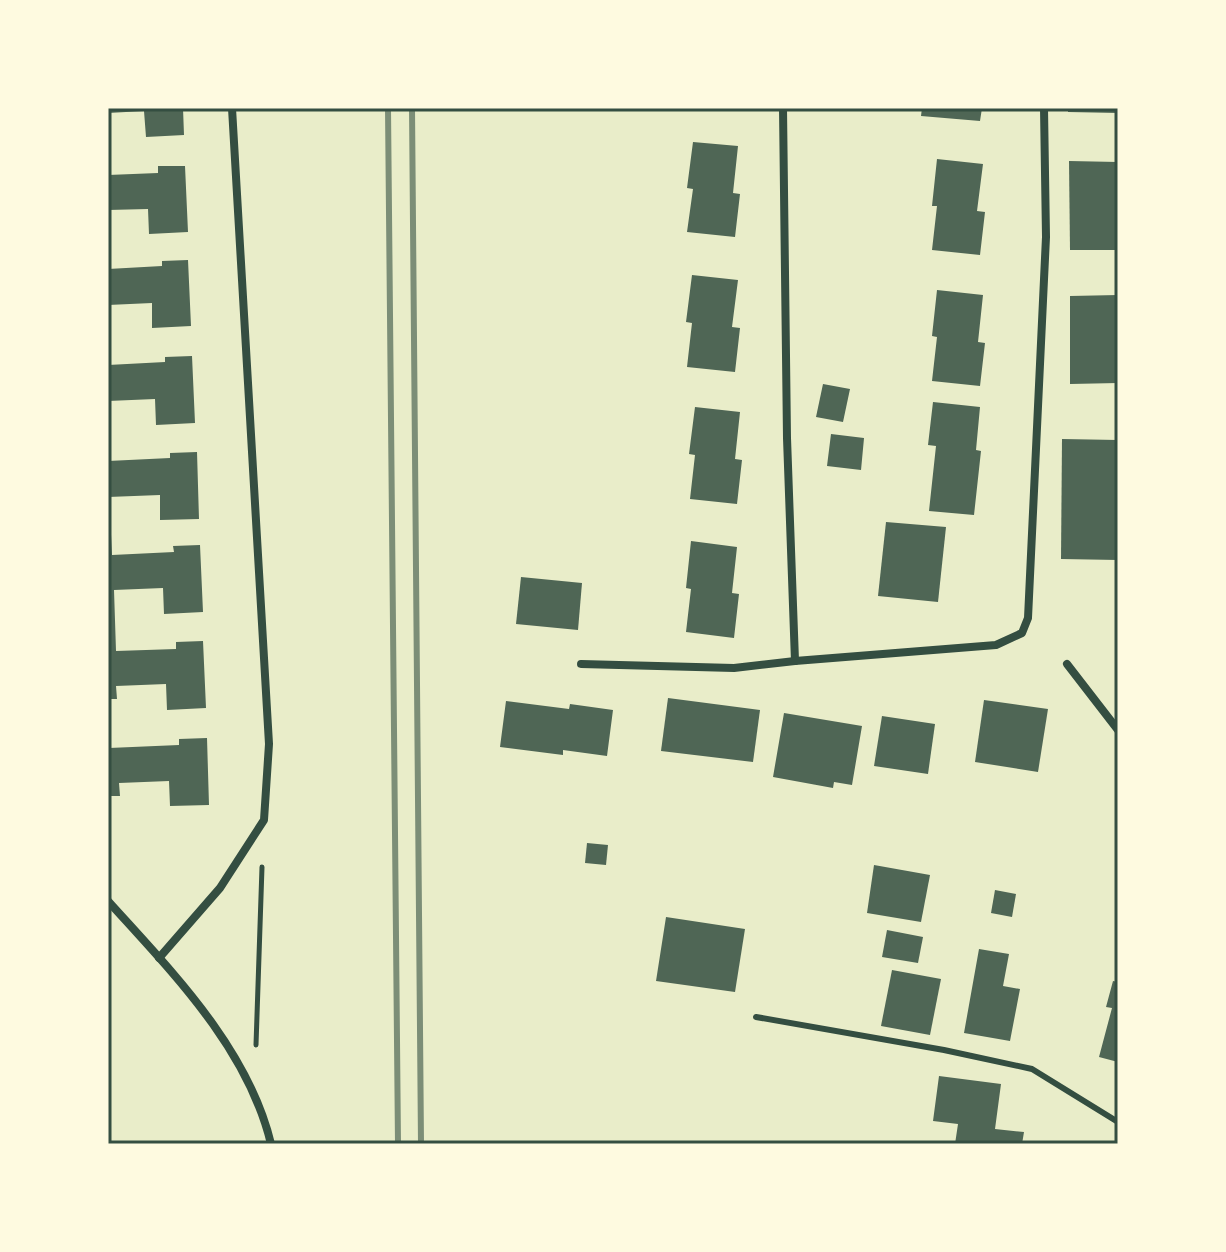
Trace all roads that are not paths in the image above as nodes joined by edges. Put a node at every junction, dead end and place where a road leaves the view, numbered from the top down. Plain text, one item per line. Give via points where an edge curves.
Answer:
1 (232, 108) edge
2 (783, 108) edge
3 (1044, 108) edge
4 (795, 661) junction
5 (581, 664) dead end
6 (1067, 664) dead end
7 (1118, 730) edge
8 (108, 901) edge
9 (159, 958) junction
10 (756, 1017) dead end
11 (1118, 1122) edge
12 (271, 1144) edge

1 - 9 street via 269,744 264,820 220,888
2 - 4 street
3 - 4 street via 1046,237 1028,618 1022,633 996,645
4 - 5 street via 734,668
6 - 7 street
8 - 9 street
9 - 12 street via 211,1020 240,1066
10 - 11 lane via 1032,1069

